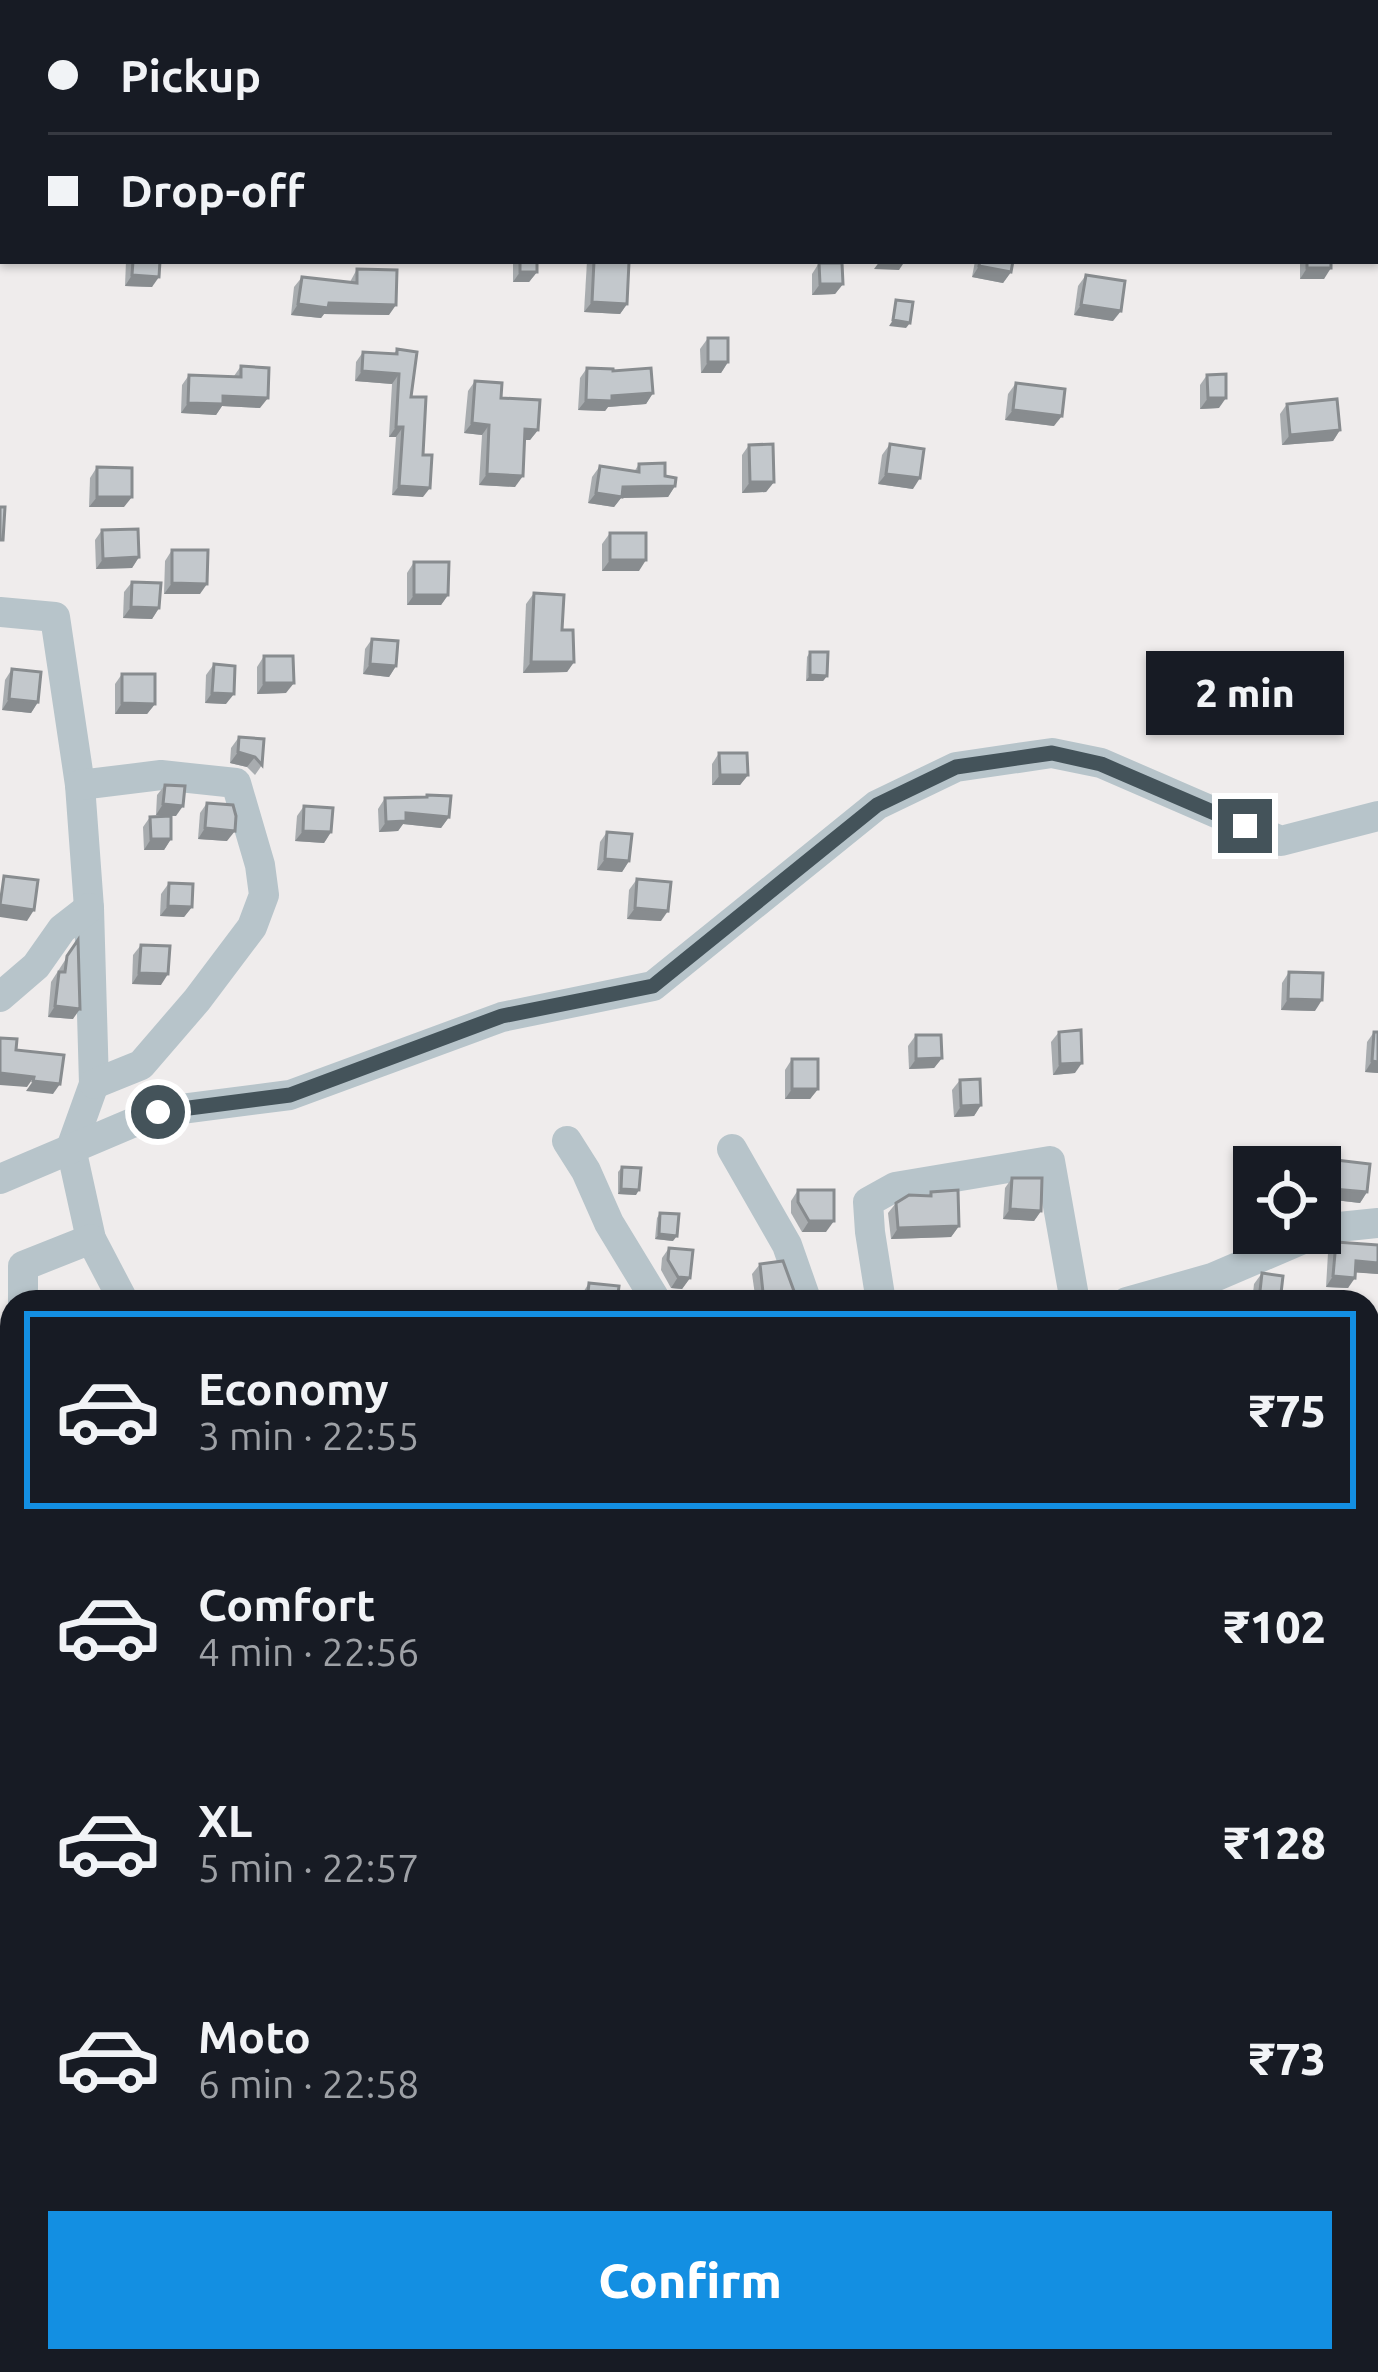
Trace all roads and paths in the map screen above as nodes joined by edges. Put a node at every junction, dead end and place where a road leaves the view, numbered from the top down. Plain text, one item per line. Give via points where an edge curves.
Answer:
1 (0, 612) edge
2 (80, 785) junction
3 (1378, 816) edge
4 (88, 908) junction
5 (0, 997) edge
6 (94, 1084) junction
7 (567, 1141) dead end
8 (70, 1148) junction
9 (731, 1149) dead end
10 (0, 1179) edge
11 (1378, 1223) edge
12 (1341, 1227) edge
13 (92, 1239) junction
14 (1267, 1254) edge
15 (23, 1290) edge
16 (118, 1290) edge
17 (650, 1290) edge
18 (803, 1290) edge
19 (879, 1290) edge
20 (1073, 1290) edge
21 (1169, 1290) edge

1 - 2 street via 55,617
2 - 4 street
2 - 6 street via 161,775 236,783 264,895 252,927 141,1065
3 - 8 street via 1281,842 1101,764 1052,753 956,767 877,805 653,986 502,1016 290,1095 158,1112
4 - 5 street
4 - 6 street
6 - 8 street
7 - 17 street
8 - 10 street
8 - 13 street
9 - 18 street via 787,1245
11 - 12 street
13 - 15 street via 23,1266
13 - 16 street
14 - 21 street
19 - 20 street via 868,1202 895,1187 1050,1161

